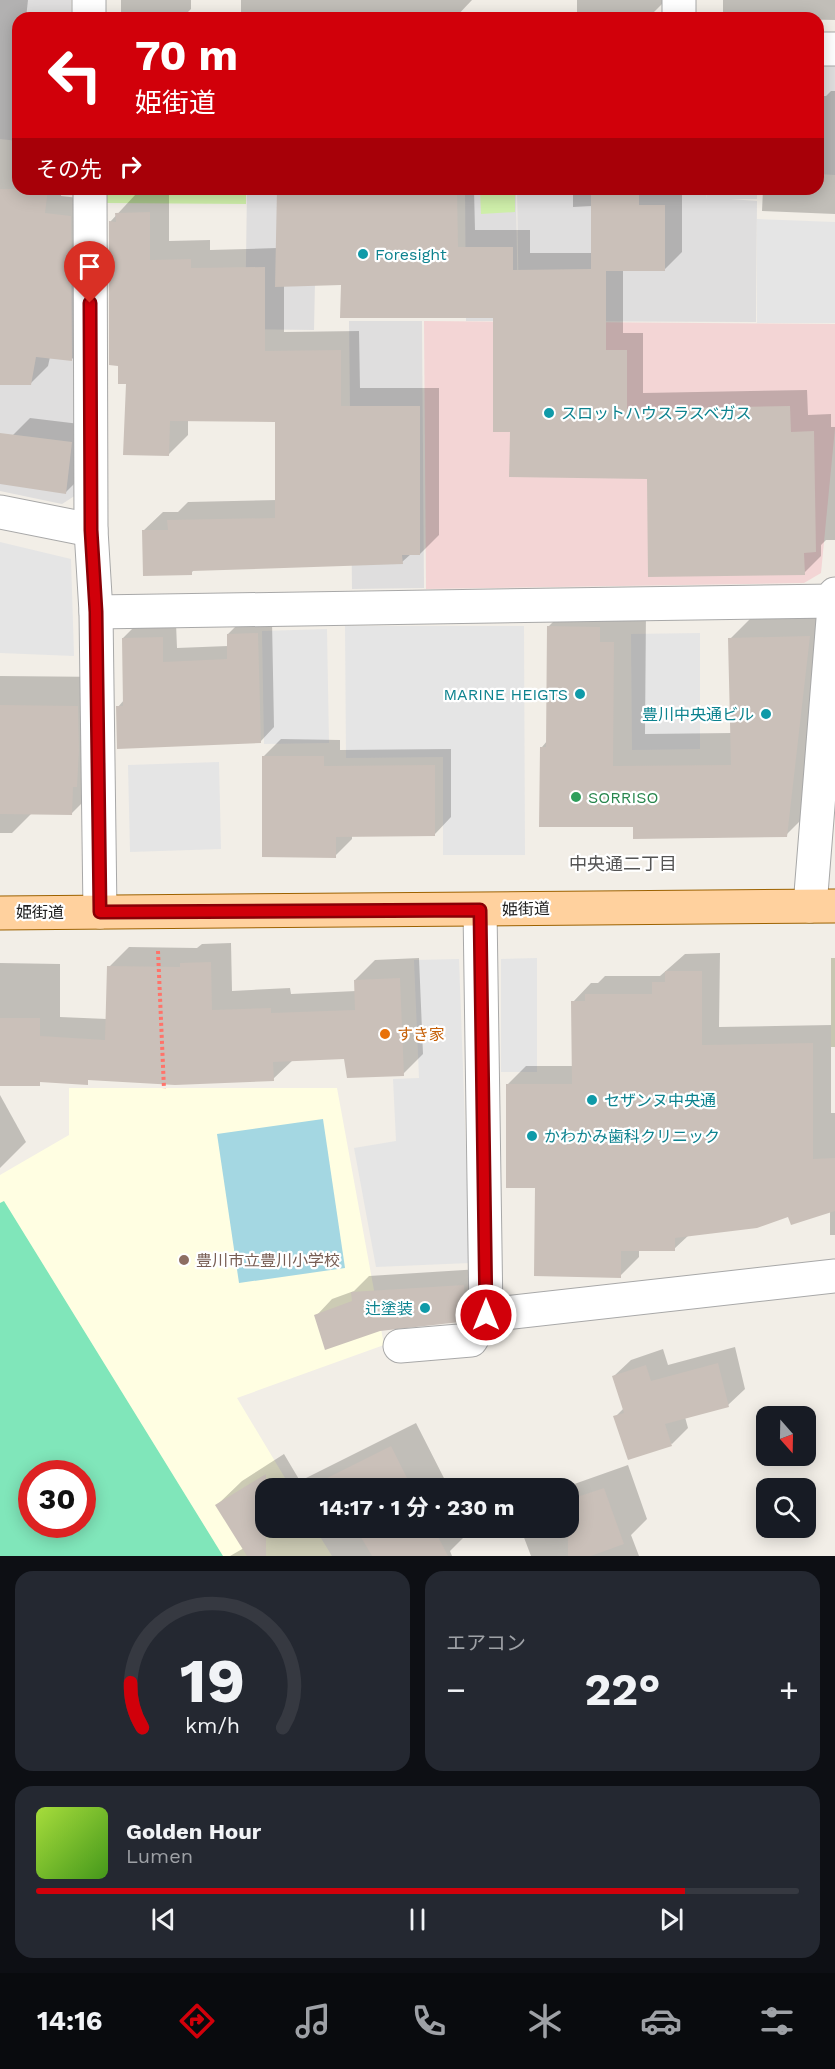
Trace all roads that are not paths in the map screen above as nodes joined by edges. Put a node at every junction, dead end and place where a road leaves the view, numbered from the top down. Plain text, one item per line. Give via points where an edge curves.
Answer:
1 (90, 195) edge
2 (0, 512) edge
3 (91, 530) junction
4 (835, 594) edge
5 (835, 601) edge
6 (96, 612) junction
7 (822, 906) edge
8 (480, 910) junction
9 (0, 912) edge
10 (100, 912) junction
11 (835, 1276) edge
12 (486, 1315) junction
13 (400, 1346) dead end

1 - 3 street
2 - 3 street
3 - 6 street
4 - 5 street
5 - 6 street
5 - 7 street
6 - 10 street
7 - 8 main road, 姫街道
8 - 10 main road, 姫街道
8 - 12 street
9 - 10 main road, 姫街道
11 - 12 street
12 - 13 street via 471,1340

